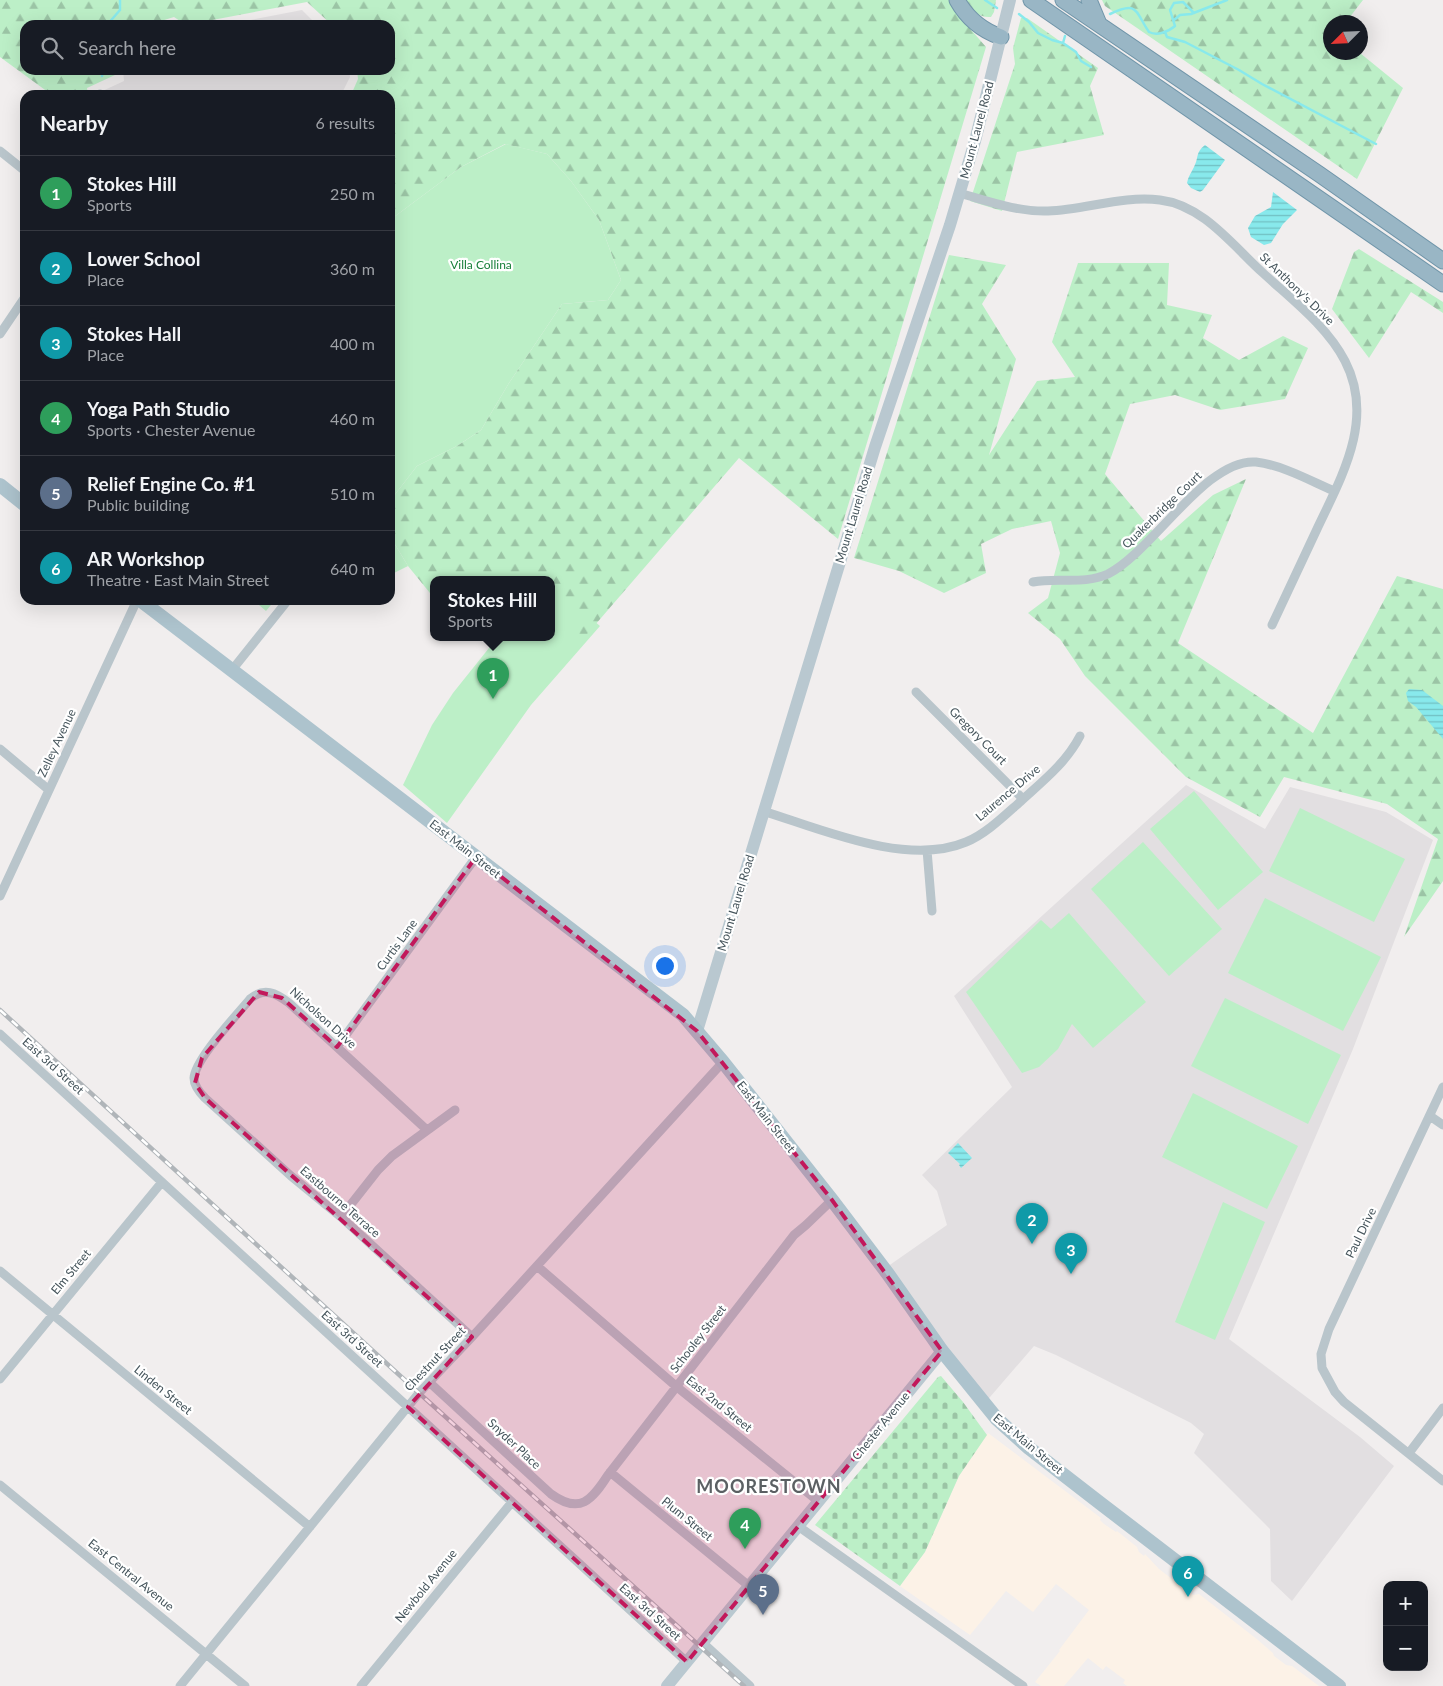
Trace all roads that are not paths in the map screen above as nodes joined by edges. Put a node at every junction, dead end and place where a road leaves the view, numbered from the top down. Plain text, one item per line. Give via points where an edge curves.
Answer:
1 (957, 0) edge
2 (1010, 0) edge
3 (1031, 0) edge
4 (1063, 0) edge
5 (1089, 0) edge
6 (1099, 24) junction
7 (1001, 37) junction
8 (0, 151) edge
9 (20, 167) edge
10 (960, 192) junction
11 (1443, 261) edge
12 (1443, 284) edge
13 (20, 304) edge
14 (0, 334) edge
15 (0, 485) edge
16 (1334, 491) junction
17 (20, 501) edge
18 (1033, 582) dead end
19 (136, 605) edge
20 (145, 605) edge
21 (284, 605) edge
22 (1272, 624) dead end
23 (232, 670) junction
24 (916, 692) dead end
25 (1080, 736) dead end
26 (0, 749) edge
27 (49, 790) junction
28 (1023, 799) junction
29 (763, 811) junction
30 (927, 850) junction
31 (476, 857) junction
32 (0, 896) edge
33 (932, 911) dead end
34 (697, 1031) junction
35 (0, 1034) edge
36 (337, 1048) junction
37 (723, 1062) junction
38 (194, 1083) joint
39 (1443, 1087) edge
40 (456, 1110) dead end
41 (1430, 1116) junction
42 (1443, 1125) edge
43 (427, 1130) junction
44 (162, 1182) junction
45 (832, 1200) junction
46 (341, 1217) junction
47 (536, 1266) junction
48 (0, 1270) edge
49 (52, 1315) junction
50 (472, 1337) junction
51 (942, 1351) junction
52 (0, 1379) edge
53 (429, 1382) junction
54 (677, 1386) junction
55 (408, 1407) junction
56 (1443, 1408) edge
57 (1410, 1453) junction
58 (610, 1472) junction
59 (1443, 1481) edge
60 (0, 1485) edge
61 (590, 1499) joint
62 (818, 1501) junction
63 (512, 1502) junction
64 (798, 1526) junction
65 (310, 1527) junction
66 (748, 1586) junction
67 (703, 1642) junction
68 (206, 1654) junction
69 (687, 1662) junction
70 (180, 1686) edge
71 (245, 1686) edge
72 (361, 1686) edge
73 (667, 1686) edge
74 (750, 1686) edge
75 (1023, 1686) edge
76 (1339, 1686) edge

1 - 7 highway via 971,20
2 - 7 main road, Mount Laurel Road
3 - 12 highway
4 - 6 highway
5 - 6 highway
6 - 11 highway
7 - 10 main road, Mount Laurel Road
8 - 9 street
10 - 16 street, St Anthony's Drive via 1033,211 1160,200 1200,215 1296,303 1345,360 1354,386 1357,415 1354,444
10 - 29 main road, Mount Laurel Road via 874,447
13 - 14 street
15 - 17 main road
16 - 18 street, Quakerbridge Court via 1265,464 1237,464 1217,476 1142,548 1107,574 1085,580
16 - 22 street, St Anthony's Drive
19 - 27 street, Zelley Avenue
20 - 23 main road, East Main Street
21 - 23 street
23 - 31 main road, East Main Street
24 - 28 street, Gregory Court
25 - 28 street, Laurence Drive via 1067,757
26 - 27 street
27 - 32 street, Zelley Avenue
28 - 30 street, Laurence Drive via 968,842
29 - 30 street, Laurence Drive via 884,847
29 - 34 main road, Mount Laurel Road
30 - 33 street
31 - 34 main road, East Main Street via 663,1000
31 - 36 street, Curtis Lane
34 - 37 main road, East Main Street
35 - 44 street, East 3rd Street
36 - 38 street, Nicholson Drive via 282,998 271,992 260,992 250,999 202,1058 195,1070
36 - 43 street, Nicholson Drive
37 - 45 main road, East Main Street
37 - 47 street, Chestnut Street
38 - 46 street, Eastbourne Terrace via 205,1098
39 - 41 street, Paul Drive
40 - 43 street
41 - 42 street
41 - 57 street, Paul Drive via 1321,1354 1322,1368 1335,1392
43 - 46 street via 378,1170
44 - 49 street, Elm Street
44 - 55 street, East 3rd Street
45 - 51 main road, East Main Street
45 - 54 street, Schooley Street via 794,1235
46 - 50 street, Eastbourne Terrace
47 - 50 street, Chestnut Street
47 - 54 street, East 2nd Street
48 - 49 street, Linden Street
49 - 52 street, Elm Street
49 - 65 street, Linden Street
50 - 53 street, Chestnut Street
51 - 62 main road, Chester Avenue
51 - 76 main road, East Main Street via 984,1404 1016,1437
53 - 55 street, Chestnut Street
53 - 61 street, Snyder Place via 560,1501 576,1505
54 - 58 street, Schooley Street
54 - 62 street, East 2nd Street
55 - 63 street, East 3rd Street
55 - 65 street, Chestnut Street
56 - 57 street
57 - 59 street, Paul Drive
58 - 61 street, Schooley Street
58 - 66 street, Plum Street
60 - 68 street, East Central Avenue
62 - 64 main road, Chester Avenue
63 - 69 street, East 3rd Street
63 - 72 street, Newbold Avenue
64 - 66 main road, Chester Avenue
64 - 75 street
65 - 68 street, Chestnut Street
66 - 67 main road, Chester Avenue
67 - 69 main road, Chester Avenue
67 - 74 street
68 - 70 street, Chestnut Street
68 - 71 street, East Central Avenue
69 - 73 main road, Chester Avenue

